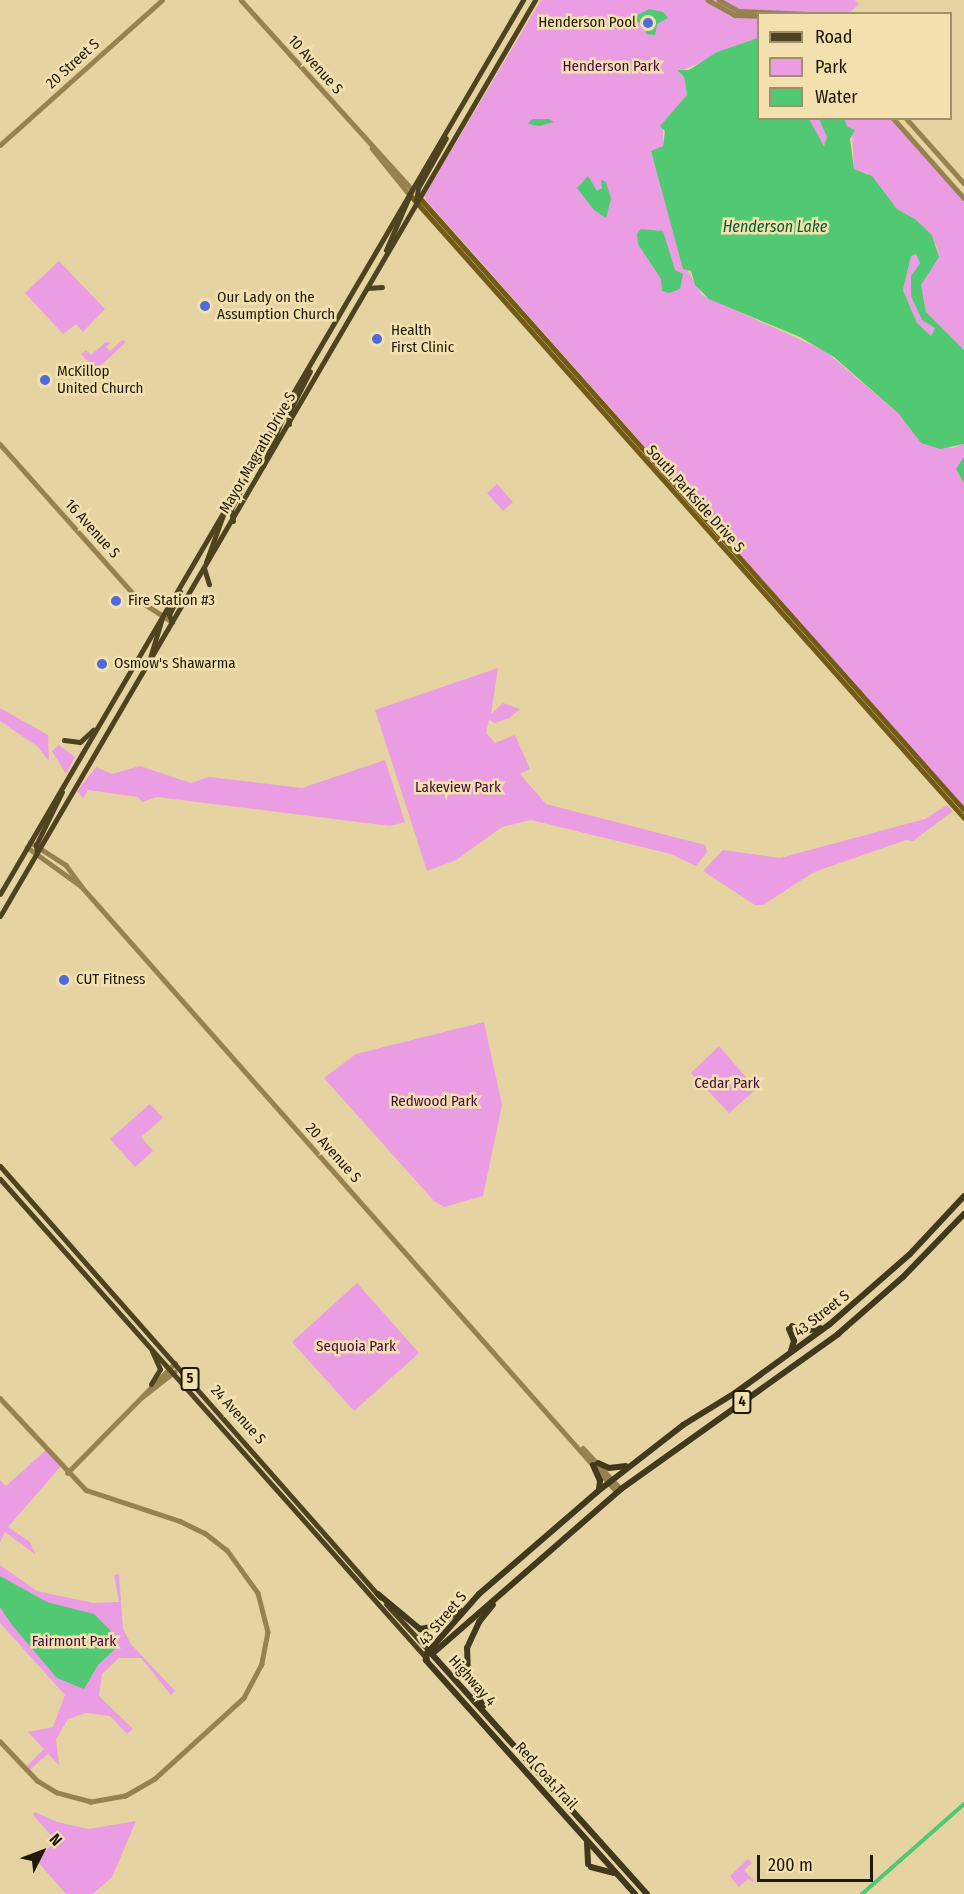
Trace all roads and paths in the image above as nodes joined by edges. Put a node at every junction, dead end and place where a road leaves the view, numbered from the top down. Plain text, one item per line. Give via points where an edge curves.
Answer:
1 (162, 0) edge
2 (241, 0) edge
3 (523, 0) edge
4 (535, 0) edge
5 (708, 0) edge
6 (719, 0) edge
7 (762, 12) edge
8 (757, 16) edge
9 (895, 120) edge
10 (908, 120) edge
11 (0, 145) edge
12 (964, 183) edge
13 (414, 196) junction
14 (964, 198) edge
15 (375, 275) junction
16 (368, 288) junction
17 (320, 346) junction
18 (284, 410) junction
19 (289, 424) junction
20 (0, 444) edge
21 (252, 465) junction
22 (262, 470) junction
23 (222, 514) junction
24 (233, 521) junction
25 (205, 567) junction
26 (183, 581) junction
27 (195, 583) junction
28 (162, 617) junction
29 (172, 622) junction
30 (150, 659) junction
31 (99, 725) junction
32 (64, 740) dead end
33 (964, 810) edge
34 (964, 818) edge
35 (34, 847) junction
36 (0, 894) edge
37 (0, 916) edge
38 (0, 1166) edge
39 (0, 1179) edge
40 (964, 1196) edge
41 (964, 1214) edge
42 (830, 1324) junction
43 (147, 1342) junction
44 (786, 1358) junction
45 (177, 1365) junction
46 (172, 1370) junction
47 (151, 1384) junction
48 (142, 1397) junction
49 (0, 1398) edge
50 (596, 1464) junction
51 (632, 1464) junction
52 (67, 1473) junction
53 (610, 1481) junction
54 (619, 1490) junction
55 (597, 1492) junction
56 (512, 1566) junction
57 (516, 1580) junction
58 (378, 1594) junction
59 (479, 1594) junction
60 (430, 1652) junction
61 (426, 1660) junction
62 (439, 1674) joint
63 (495, 1724) junction
64 (0, 1742) edge
65 (584, 1838) junction
66 (622, 1880) junction
67 (635, 1894) edge
68 (647, 1894) edge

1 - 11 street, 20 Street S
2 - 13 street, 10 Avenue S
3 - 13 main road, Mayor Magrath Drive S via 450,123
4 - 13 main road, Mayor Magrath Drive S
5 - 8 street via 735,15
6 - 7 street via 740,11
9 - 14 street
10 - 12 street
13 - 15 main road, Mayor Magrath Drive S
13 - 17 main road, Mayor Magrath Drive S
13 - 33 main road, South Parkside Drive S
13 - 34 main road, South Parkside Drive S
15 - 16 main road, Mayor Magrath Drive S
15 - 16 main road via 382,287
16 - 19 main road, Mayor Magrath Drive S
17 - 18 main road, Mayor Magrath Drive S
17 - 19 main road via 288,414
18 - 21 main road, Mayor Magrath Drive S
18 - 22 main road via 285,419
19 - 22 main road, Mayor Magrath Drive S
20 - 28 street, 16 Avenue S via 140,601
21 - 23 main road, Mayor Magrath Drive S
21 - 24 main road via 231,509
22 - 24 main road, Mayor Magrath Drive S
23 - 25 main road via 224,521
23 - 26 main road, Mayor Magrath Drive S
24 - 25 main road, Mayor Magrath Drive S
25 - 27 main road, Mayor Magrath Drive S
25 - 27 main road via 209,584
26 - 28 main road, Mayor Magrath Drive S
26 - 29 main road via 169,615
27 - 29 main road, Mayor Magrath Drive S
28 - 29 street, 16 Avenue S
28 - 30 main road
28 - 31 main road, Mayor Magrath Drive S
29 - 30 main road, Mayor Magrath Drive S
30 - 35 main road, Mayor Magrath Drive S
31 - 32 main road via 80,742
31 - 35 main road, Mayor Magrath Drive S via 65,782
35 - 36 main road, Mayor Magrath Drive S
35 - 37 main road, Mayor Magrath Drive S
35 - 50 street, 20 Avenue S via 81,886
38 - 45 main road, 24 Avenue S / 5
39 - 43 main road, 24 Avenue S / 5
40 - 42 highway, 43 Street S / 4 via 903,1261
41 - 54 highway, 43 Street S / 4 via 903,1277 838,1334
42 - 44 highway, 43 Street S / 4
42 - 44 highway via 808,1332 791,1327 794,1345
43 - 46 main road, 24 Avenue S / 5
43 - 47 main road via 160,1369
44 - 51 highway, 43 Street S / 4 via 682,1425
45 - 46 street
45 - 58 main road, 24 Avenue S / 5
46 - 47 street
46 - 48 street
46 - 61 main road, 24 Avenue S / 5
47 - 48 street
48 - 52 street
49 - 52 street
50 - 51 highway via 609,1468
50 - 53 street, 20 Avenue S
50 - 55 highway via 600,1481
51 - 53 highway, 43 Street S / 4
52 - 64 street via 95,1495 180,1521 227,1550 258,1593 265,1612 268,1632 262,1664 244,1698 228,1714 148,1785 118,1798 85,1801 57,1793 37,1781
53 - 54 street, 20 Avenue S
53 - 55 highway, 43 Street S / 4
54 - 57 highway, 43 Street S / 4
55 - 56 highway, 43 Street S / 4
56 - 57 highway
56 - 59 highway, 43 Street S / 4
57 - 60 highway, 43 Street S / 4
57 - 63 highway via 479,1622 467,1648 471,1685
58 - 59 highway via 414,1627 427,1630 443,1623
58 - 60 main road, 24 Avenue S / 5
59 - 60 highway, 43 Street S / 4
60 - 61 highway, 43 Street S / 4
60 - 63 highway, Highway 4
61 - 62 highway, Highway 4
62 - 65 highway, Red Coat Trail
63 - 68 highway, Red Coat Trail
65 - 66 highway, Red Coat Trail
65 - 66 highway via 590,1865 604,1868
66 - 67 highway, Red Coat Trail

